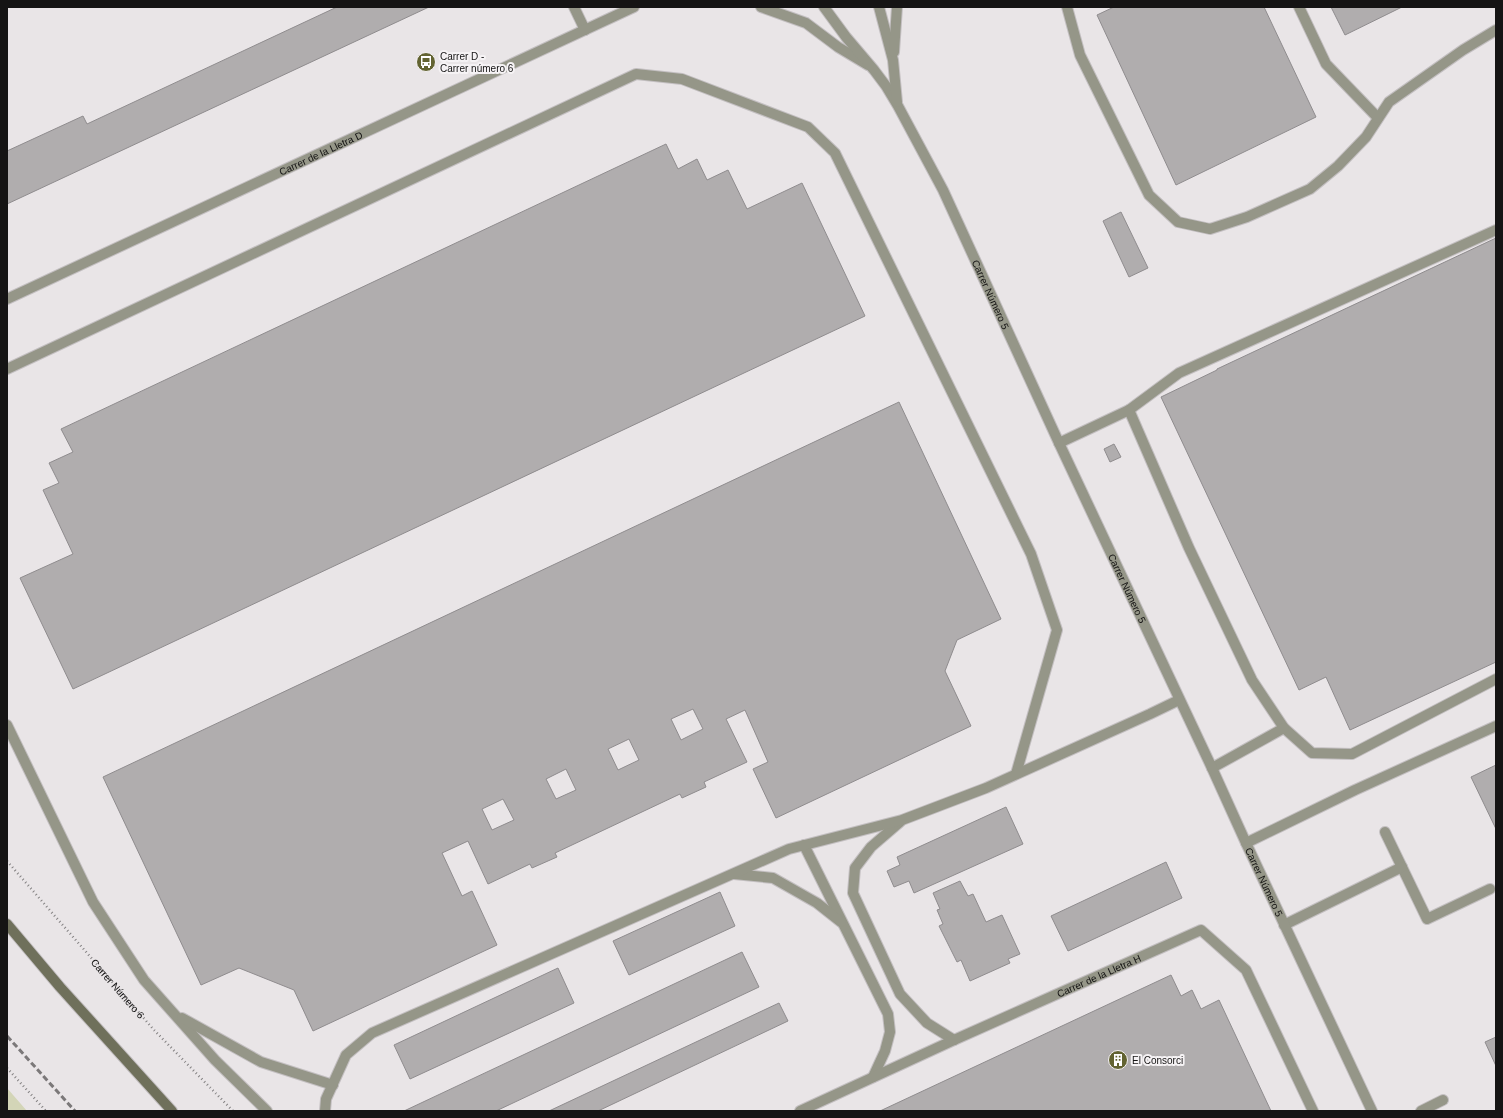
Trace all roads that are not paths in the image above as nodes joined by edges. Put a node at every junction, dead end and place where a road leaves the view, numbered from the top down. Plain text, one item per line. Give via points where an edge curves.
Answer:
1 (574, 7) edge
2 (634, 7) edge
3 (762, 7) edge
4 (824, 7) edge
5 (879, 7) edge
6 (897, 7) edge
7 (1067, 7) edge
8 (1300, 7) edge
9 (585, 30) junction
10 (1496, 30) edge
11 (893, 60) junction
12 (874, 70) junction
13 (898, 106) junction
14 (1378, 118) junction
15 (1496, 230) edge
16 (7, 299) edge
17 (7, 369) edge
18 (1128, 410) junction
19 (1059, 442) junction
20 (1496, 679) edge
21 (1179, 700) junction
22 (7, 725) edge
23 (1496, 726) edge
24 (1284, 728) junction
25 (1212, 768) junction
26 (1016, 774) junction
27 (902, 820) junction
28 (1385, 832) dead end
29 (1246, 843) junction
30 (804, 845) junction
31 (1402, 867) junction
32 (732, 873) junction
33 (1490, 889) dead end
34 (843, 923) junction
35 (7, 924) edge
36 (1284, 925) junction
37 (175, 1014) junction
38 (954, 1040) junction
39 (873, 1077) junction
40 (333, 1085) junction
41 (1443, 1100) dead end
42 (172, 1111) edge
43 (267, 1111) edge
44 (325, 1111) edge
45 (800, 1111) edge
46 (1314, 1111) edge
47 (1372, 1111) edge
48 (1421, 1111) edge

1 - 9 street
2 - 9 street, Carrer de la Lletra D
3 - 12 street, Carrer Número 5 via 806,23
4 - 12 street, Carrer Número 5
5 - 11 street
6 - 11 street
7 - 14 street via 1080,54 1149,195 1178,222 1210,229 1247,217 1310,189 1338,166 1366,137
8 - 14 street via 1326,64
9 - 16 street, Carrer de la Lletra D
10 - 14 street via 1389,102
11 - 13 street
12 - 13 street, Carrer Número 5
13 - 19 street, Carrer Número 5 via 943,190
15 - 18 street via 1179,373
17 - 26 street via 636,74 682,79 808,127 835,153 1031,554 1057,630
18 - 19 street
18 - 24 street via 1189,548 1252,680
19 - 21 street, Carrer Número 5
20 - 24 street via 1352,754 1312,754
21 - 25 street, Carrer Número 5
21 - 26 street
22 - 37 street via 93,902 144,980
23 - 29 street
24 - 25 street
25 - 29 street, Carrer Número 5
26 - 27 street
27 - 30 street
27 - 38 street via 871,847 855,868 853,893 900,994 927,1023
28 - 31 street
29 - 36 street, Carrer Número 5
30 - 32 street via 788,849
30 - 34 street
31 - 33 street via 1427,919
31 - 36 street
32 - 34 street via 773,878 817,903
32 - 40 street via 372,1032 346,1056
34 - 39 street via 888,1014 890,1032 885,1051
35 - 42 main road
36 - 47 street, Carrer Número 5
37 - 40 street via 261,1062
37 - 43 street via 215,1060
38 - 39 street, Carrer de la Lletra H
38 - 46 street, Carrer de la Lletra H via 1201,930 1246,970
39 - 45 street, Carrer de la Lletra H
40 - 44 street via 326,1099
41 - 48 street

